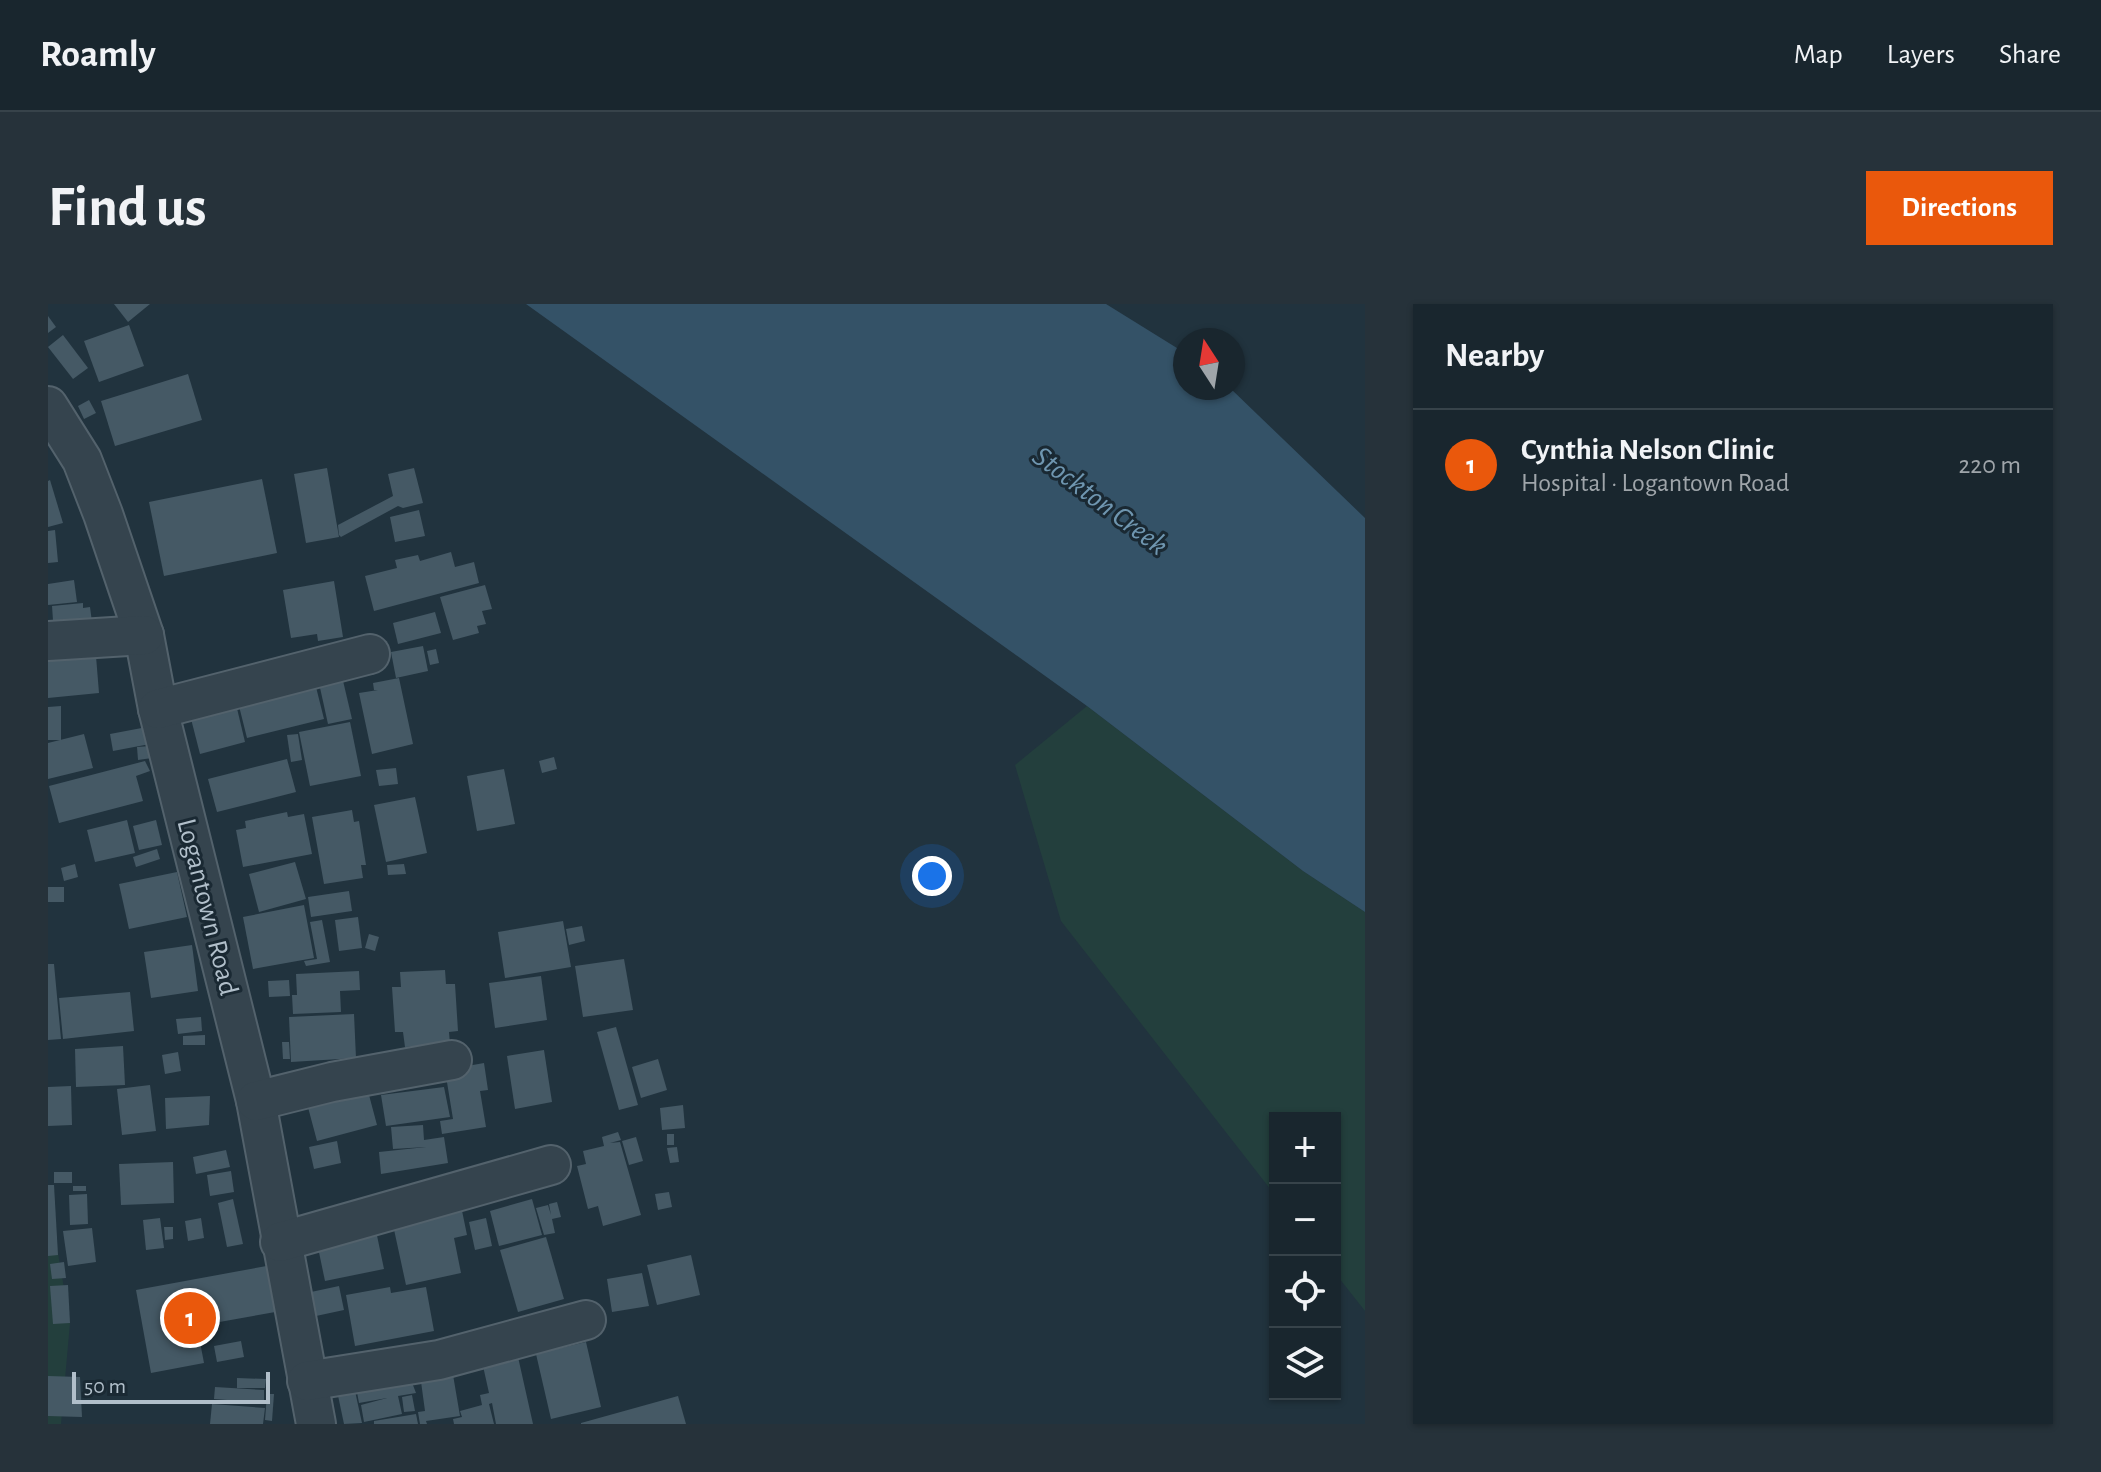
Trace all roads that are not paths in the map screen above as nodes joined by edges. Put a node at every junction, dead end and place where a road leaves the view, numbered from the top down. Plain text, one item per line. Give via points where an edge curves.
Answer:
1 (48, 406) edge
2 (144, 635) junction
3 (48, 641) edge
4 (370, 654) dead end
5 (158, 709) junction
6 (452, 1060) dead end
7 (256, 1101) junction
8 (551, 1165) dead end
9 (280, 1242) junction
10 (586, 1320) dead end
11 (307, 1381) junction
12 (316, 1424) edge

1 - 2 street, Logantown Road via 82,460
2 - 3 street
2 - 5 street, Logantown Road
4 - 5 street
5 - 7 street, Logantown Road
6 - 7 street
7 - 9 street, Logantown Road
8 - 9 street
9 - 11 street, Logantown Road
10 - 11 street via 439,1360
11 - 12 street, Logantown Road

